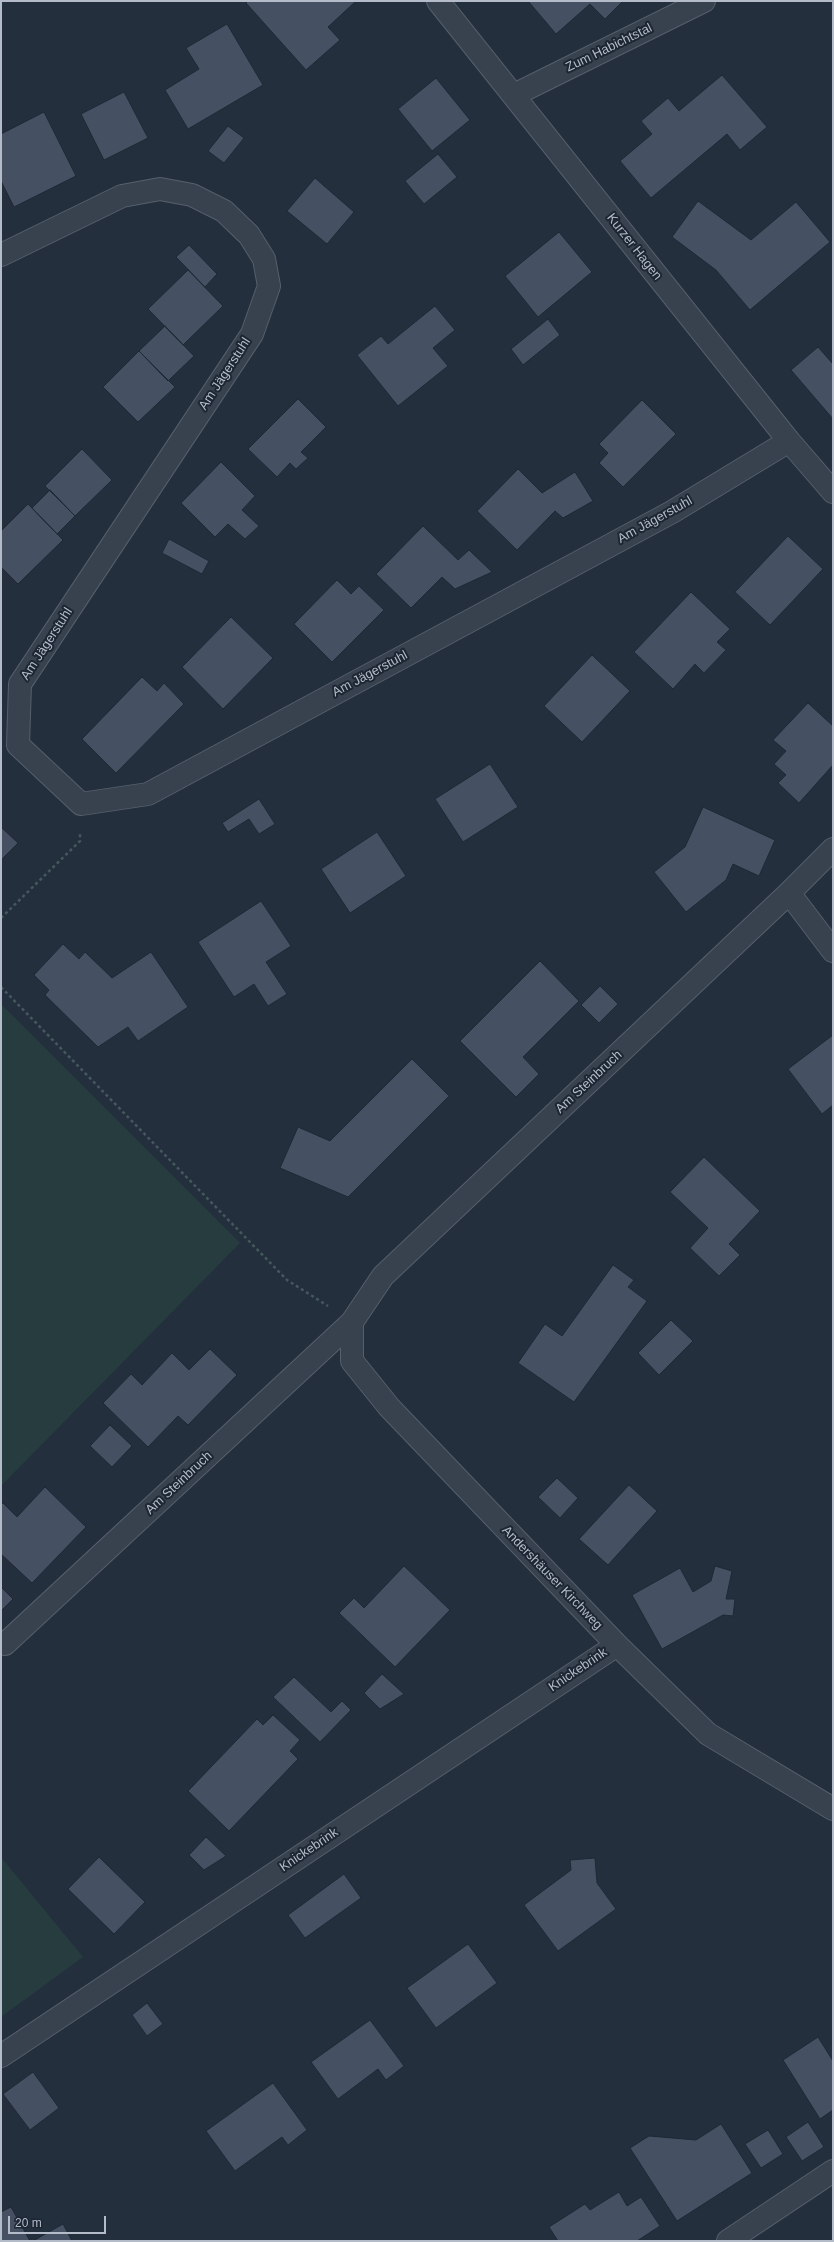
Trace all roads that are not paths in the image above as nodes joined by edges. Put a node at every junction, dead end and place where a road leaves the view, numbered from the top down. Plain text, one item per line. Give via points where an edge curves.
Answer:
1 (438, 1) edge
2 (704, 1) edge
3 (514, 95) junction
4 (1, 255) edge
5 (789, 441) junction
6 (833, 492) edge
7 (833, 849) edge
8 (789, 894) junction
9 (833, 951) edge
10 (352, 1322) junction
11 (5, 1644) dead end
12 (617, 1645) junction
13 (833, 1809) edge
14 (1, 2056) edge
15 (833, 2171) edge
16 (728, 2241) edge

1 - 3 street, Kurzer Hagen
2 - 3 street, Zum Habichtstal
3 - 5 street, Kurzer Hagen
4 - 5 street, Am Jägerstuhl via 122,196 160,189 192,194 224,211 249,235 264,259 269,286 252,334 20,684 18,745 81,804 148,794 665,516
5 - 6 street, Kurzer Hagen
7 - 8 street, Am Steinbruch
8 - 9 street
8 - 10 street, Am Steinbruch via 383,1276
10 - 11 street, Am Steinbruch
10 - 12 street, Andershäuser Kirchweg via 352,1362 389,1407
12 - 13 street, Andershäuser Kirchweg via 708,1734
12 - 14 street, Knickebrink
15 - 16 street

